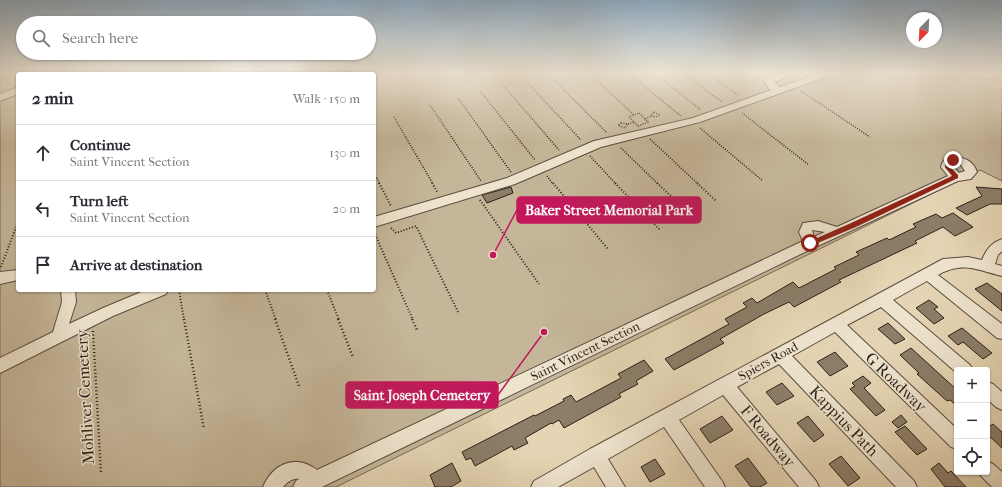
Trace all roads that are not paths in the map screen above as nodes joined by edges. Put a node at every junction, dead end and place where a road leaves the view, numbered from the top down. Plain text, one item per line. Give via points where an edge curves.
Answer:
1 (763, 96) edge
2 (956, 177) dead end
3 (376, 221) edge
4 (1002, 244) edge
5 (987, 266) junction
6 (1002, 271) edge
7 (927, 274) junction
8 (16, 275) edge
9 (0, 278) edge
10 (68, 292) edge
11 (156, 292) edge
12 (882, 299) junction
13 (836, 324) junction
14 (1002, 333) edge
15 (60, 335) junction
16 (780, 354) junction
17 (0, 366) edge
18 (961, 367) edge
19 (725, 385) junction
20 (990, 392) edge
21 (1002, 402) edge
22 (667, 417) junction
23 (955, 439) edge
24 (596, 455) junction
25 (990, 473) edge
26 (309, 484) edge
27 (1002, 484) edge
28 (272, 487) edge
29 (540, 487) edge
30 (616, 487) edge
31 (716, 487) edge
32 (810, 487) edge
33 (908, 487) edge

1 - 3 street via 690,122 613,140 516,179
2 - 26 street, Saint Vincent Section via 810,243
4 - 5 street via 992,252
5 - 6 street, Spiers Road
5 - 7 street, Spiers Road via 968,262 948,263
7 - 12 street, Spiers Road
7 - 14 street
8 - 9 street
10 - 15 street via 70,300 60,326
11 - 15 street
12 - 13 street, Spiers Road
12 - 18 street
13 - 16 street, Spiers Road
13 - 23 street, G Roadway
15 - 17 street
16 - 19 street, Spiers Road
16 - 33 street, Kappius Path
19 - 22 street, Spiers Road
19 - 32 street, F Roadway
20 - 21 street
22 - 24 street, Spiers Road
22 - 31 street
24 - 29 street, Spiers Road
24 - 30 street
25 - 27 street
26 - 28 street, Saint Vincent Section via 308,474 300,469 291,470

